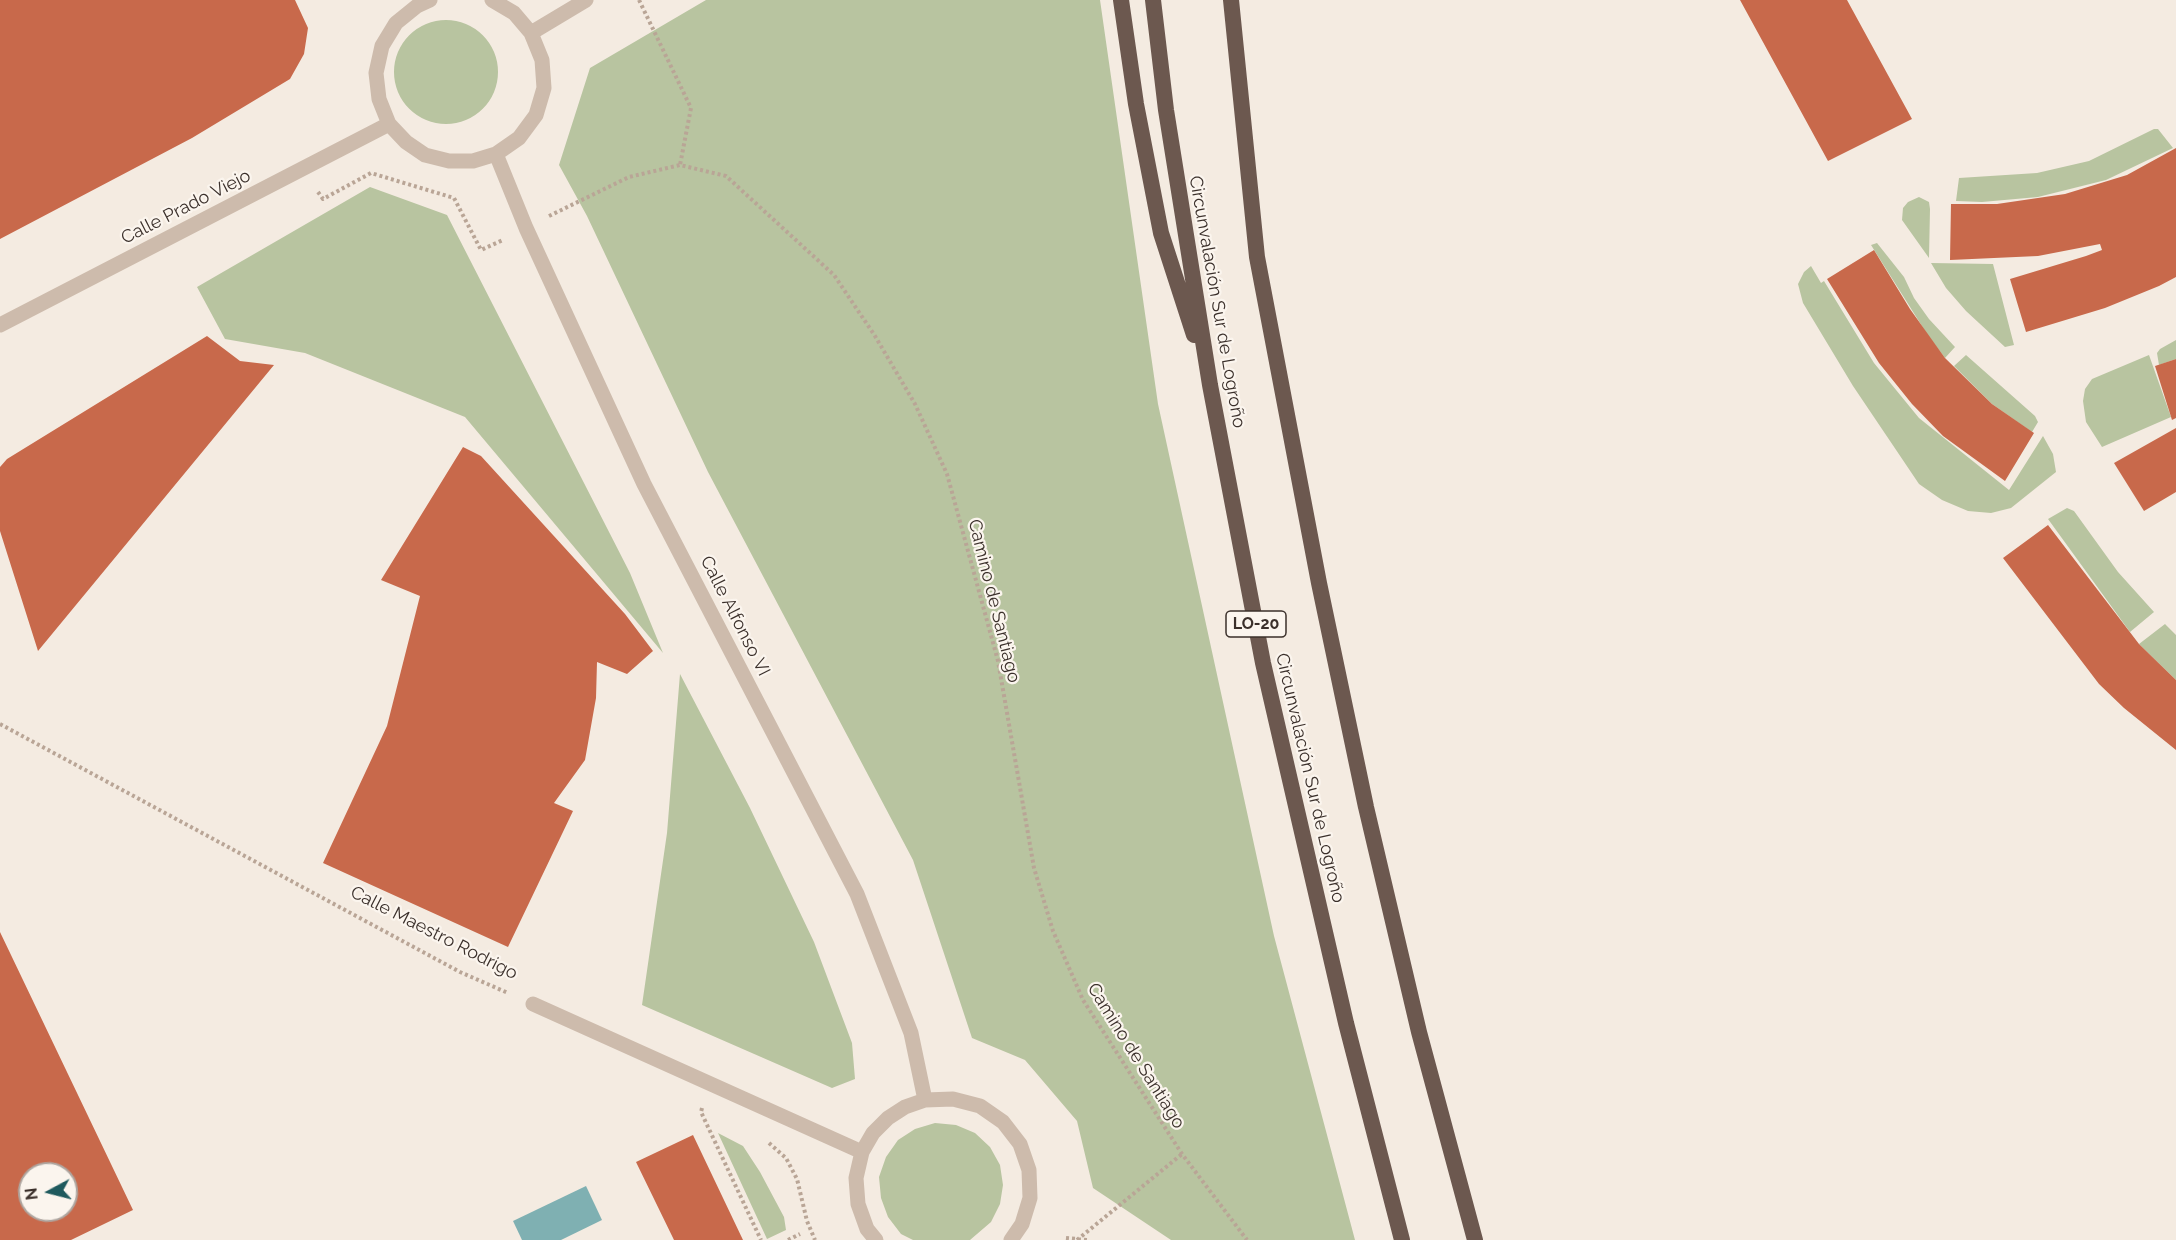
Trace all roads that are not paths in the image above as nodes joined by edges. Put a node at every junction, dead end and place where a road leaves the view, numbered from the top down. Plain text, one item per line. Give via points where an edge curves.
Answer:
1 (492, 0) edge
2 (586, 0) edge
3 (1120, 0) edge
4 (1153, 0) edge
5 (1231, 0) edge
6 (420, 2) edge
7 (531, 33) junction
8 (389, 124) junction
9 (496, 154) junction
10 (0, 325) edge
11 (1210, 385) junction
12 (533, 1004) road end
13 (926, 1100) junction
14 (862, 1152) junction
15 (876, 1240) edge
16 (1011, 1240) edge
17 (1402, 1240) edge
18 (1475, 1240) edge

1 - 7 street via 514,13
2 - 7 street
3 - 11 highway via 1161,233
4 - 11 highway, Circunvalación Sur de Logroño / LO-20 via 1166,110
5 - 18 highway via 1257,257 1320,584 1366,807 1419,1032
6 - 8 street via 396,23 382,46 376,72 379,99
7 - 9 street via 542,60 544,88 536,115 519,138
8 - 9 street via 425,155 473,161
8 - 10 street, Calle Prado Viejo
9 - 13 street, Calle Alfonso VI via 644,484 856,894 911,1033
11 - 17 highway, Circunvalación Sur de Logroño / LO-20 via 1263,663 1346,1023
12 - 14 street
13 - 14 street via 888,1118
13 - 16 street via 953,1099 980,1106 1003,1122 1020,1143 1029,1170 1030,1198 1022,1224
14 - 15 street via 856,1178 858,1204 867,1229

